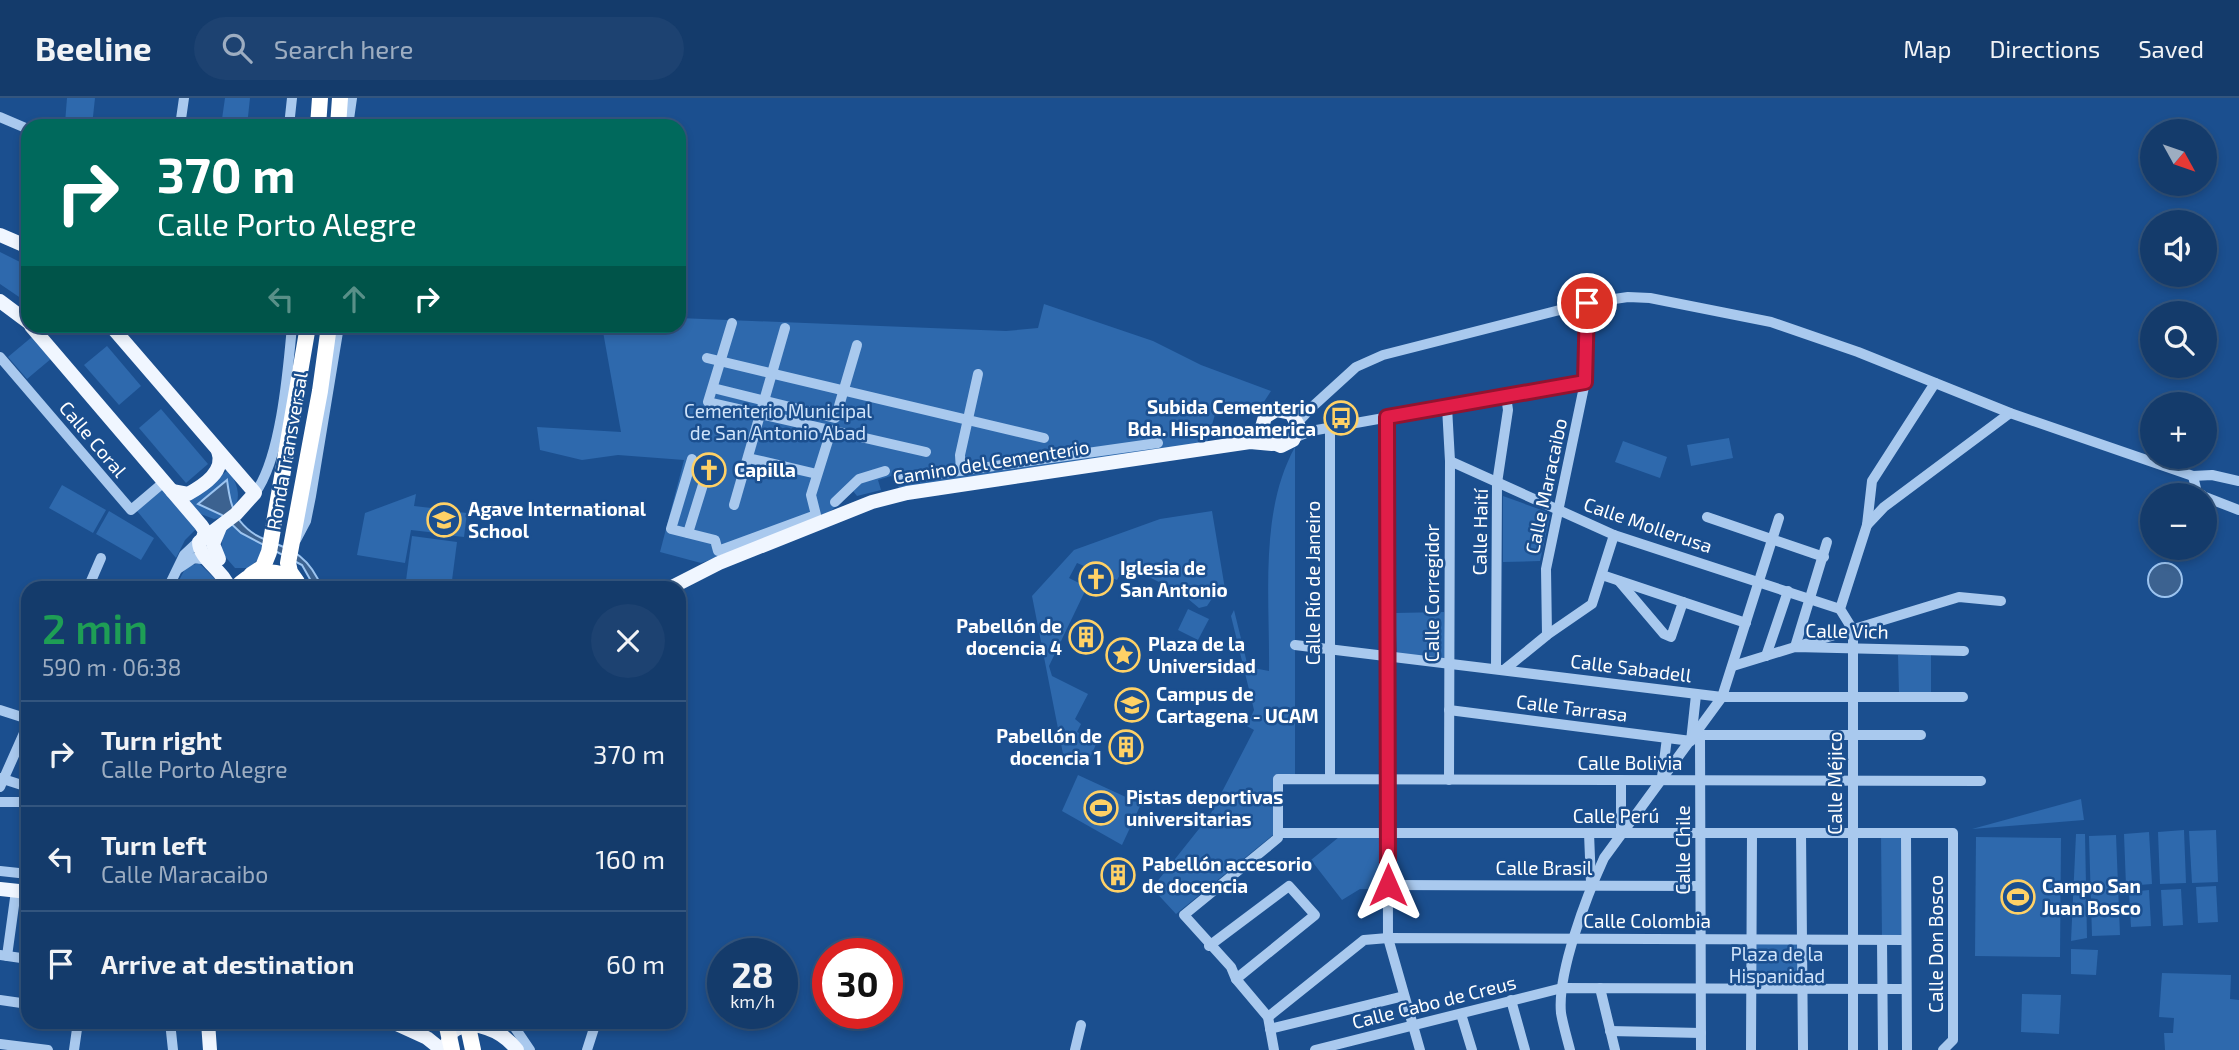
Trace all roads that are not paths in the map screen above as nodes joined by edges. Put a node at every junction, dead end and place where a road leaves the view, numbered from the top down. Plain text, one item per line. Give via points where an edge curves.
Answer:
1 (184, 98) edge
2 (292, 98) edge
3 (320, 98) edge
4 (340, 98) edge
5 (352, 98) edge
6 (0, 117) edge
7 (181, 119) edge
8 (290, 119) edge
9 (318, 119) edge
10 (338, 119) edge
11 (349, 119) edge
12 (21, 126) edge
13 (0, 235) edge
14 (21, 244) edge
15 (0, 301) edge
16 (1587, 303) junction
17 (21, 317) edge
18 (732, 324) dead end
19 (785, 328) dead end
20 (38, 333) edge
21 (117, 333) edge
22 (291, 333) edge
23 (307, 333) edge
24 (328, 333) edge
25 (338, 333) edge
26 (856, 345) dead end
27 (0, 357) edge
28 (707, 358) dead end
29 (720, 362) junction
30 (978, 374) dead end
31 (772, 375) junction
32 (1585, 382) junction
33 (1935, 383) junction
34 (713, 388) junction
35 (843, 392) junction
36 (1506, 396) junction
37 (764, 401) junction
38 (839, 406) dead end
39 (1447, 407) junction
40 (2010, 413) junction
41 (761, 415) junction
42 (1387, 417) junction
43 (835, 418) dead end
44 (967, 421) junction
45 (1299, 426) junction
46 (1262, 428) junction
47 (1331, 428) junction
48 (831, 431) junction
49 (1044, 439) dead end
50 (1250, 442) junction
51 (1158, 443) dead end
52 (1272, 444) junction
53 (218, 451) junction
54 (926, 452) dead end
55 (748, 458) junction
56 (692, 459) dead end
57 (1450, 461) junction
58 (885, 471) dead end
59 (961, 471) junction
60 (817, 474) junction
61 (706, 475) dead end
62 (2193, 476) junction
63 (902, 479) dead end
64 (2239, 481) edge
65 (1497, 483) junction
66 (2195, 483) edge
67 (168, 486) junction
68 (255, 492) junction
69 (2217, 501) edge
70 (835, 502) dead end
71 (734, 505) dead end
72 (2239, 510) edge
73 (1559, 511) junction
74 (1707, 517) dead end
75 (1779, 518) dead end
76 (223, 524) junction
77 (1867, 524) junction
78 (688, 533) junction
79 (1615, 535) junction
80 (201, 539) junction
81 (1773, 540) junction
82 (1827, 542) dead end
83 (290, 552) junction
84 (1824, 557) junction
85 (101, 558) dead end
86 (214, 560) junction
87 (175, 573) junction
88 (1602, 575) junction
89 (250, 576) junction
90 (91, 581) edge
91 (171, 581) edge
92 (225, 581) edge
93 (244, 581) edge
94 (292, 581) edge
95 (296, 581) edge
96 (684, 581) edge
97 (1619, 581) junction
98 (1760, 581) junction
99 (1788, 591) junction
100 (1811, 598) junction
101 (2001, 601) dead end
102 (1683, 602) junction
103 (1840, 609) junction
104 (1746, 623) junction
105 (1853, 630) junction
106 (1547, 635) junction
107 (1296, 645) dead end
108 (1795, 647) junction
109 (1330, 648) junction
110 (1853, 649) junction
111 (1964, 652) dead end
112 (1389, 655) junction
113 (1766, 656) junction
114 (1449, 663) junction
115 (1732, 666) junction
116 (1500, 669) junction
117 (1696, 695) junction
118 (1722, 697) junction
119 (1963, 697) dead end
120 (1853, 698) junction
121 (0, 710) edge
122 (1449, 710) junction
123 (21, 718) edge
124 (1853, 735) junction
125 (1921, 735) dead end
126 (21, 737) edge
127 (1695, 737) junction
128 (1667, 738) junction
129 (1330, 779) junction
130 (1389, 780) junction
131 (1449, 780) junction
132 (1621, 780) junction
133 (1661, 780) junction
134 (1700, 780) junction
135 (1853, 781) junction
136 (1981, 781) dead end
137 (1, 782) edge
138 (21, 786) edge
139 (0, 802) edge
140 (21, 802) edge
141 (1278, 833) junction
142 (1589, 833) junction
143 (1752, 833) junction
144 (1801, 833) junction
145 (1953, 833) joint
146 (1388, 834) junction
147 (1621, 834) junction
148 (1700, 834) junction
149 (1853, 834) junction
150 (1906, 834) junction
151 (0, 871) edge
152 (21, 873) edge
153 (0, 881) edge
154 (1388, 885) junction
155 (1591, 886) junction
156 (1700, 886) junction
157 (21, 888) edge
158 (0, 889) edge
159 (21, 889) edge
160 (21, 899) edge
161 (1388, 938) junction
162 (1575, 938) junction
163 (1700, 939) junction
164 (1752, 940) junction
165 (1802, 940) junction
166 (1853, 940) junction
167 (1882, 940) junction
168 (1906, 940) junction
169 (1209, 946) junction
170 (4, 955) edge
171 (1236, 979) junction
172 (1562, 988) junction
173 (1600, 988) junction
174 (1700, 988) junction
175 (1802, 989) junction
176 (1853, 989) junction
177 (1882, 989) junction
178 (1906, 989) junction
179 (1752, 990) junction
180 (1404, 996) junction
181 (0, 1000) edge
182 (1511, 1000) junction
183 (21, 1003) edge
184 (1461, 1014) junction
185 (1268, 1017) junction
186 (1081, 1024) dead end
187 (1413, 1026) junction
188 (77, 1029) edge
189 (168, 1029) edge
190 (208, 1029) edge
191 (407, 1029) edge
192 (453, 1029) edge
193 (455, 1029) edge
194 (459, 1029) edge
195 (483, 1029) edge
196 (495, 1029) edge
197 (516, 1029) edge
198 (594, 1029) edge
199 (1270, 1029) junction
200 (1610, 1031) junction
201 (1700, 1033) junction
202 (500, 1035) junction
203 (1363, 1038) junction
204 (0, 1044) edge
205 (48, 1050) edge
206 (74, 1050) edge
207 (173, 1050) edge
208 (210, 1050) edge
209 (443, 1050) edge
210 (452, 1050) edge
211 (473, 1050) edge
212 (517, 1050) edge
213 (530, 1050) edge
214 (587, 1050) edge
215 (1075, 1050) edge
216 (1274, 1050) edge
217 (1315, 1050) edge
218 (1367, 1050) edge
219 (1420, 1050) edge
220 (1472, 1050) edge
221 (1525, 1050) edge
222 (1570, 1050) edge
223 (1615, 1050) edge
224 (1701, 1050) edge
225 (1751, 1050) edge
226 (1803, 1050) edge
227 (1853, 1050) edge
228 (1883, 1050) edge
229 (1906, 1050) edge
230 (1943, 1050) edge

1 - 7 street
2 - 8 street
3 - 9 highway
4 - 10 highway
5 - 11 street
6 - 12 street
13 - 14 main road
15 - 17 main road
16 - 32 street, Calle Maracaibo
16 - 33 street via 1650,299 1770,322
16 - 45 street via 1370,360 1352,370 1311,408
18 - 29 street
19 - 31 street
20 - 67 main road
21 - 53 main road
22 - 68 street via 271,458
23 - 89 highway, Ronda Transversal via 269,552 263,566
24 - 83 highway, Ronda Transversal
25 - 83 street via 307,516
26 - 35 street
27 - 67 street, Calle Coral via 131,510
28 - 29 street
29 - 31 street
29 - 34 street
30 - 44 street
31 - 35 street
31 - 37 street
32 - 36 street
32 - 73 street, Calle Maracaibo
33 - 40 street
33 - 77 street via 1872,481
34 - 37 street
34 - 41 street via 708,402
35 - 38 street
35 - 44 street
36 - 39 street
36 - 65 street, Calle Haití
37 - 41 street
37 - 43 street
39 - 42 street
39 - 57 street, Calle Corregidor
40 - 62 street
40 - 77 street
41 - 48 street
41 - 55 street
42 - 47 street
42 - 112 street
44 - 49 street
44 - 59 street
45 - 46 main road via 1282,409 1265,417
45 - 47 street
45 - 52 main road via 1285,445
46 - 50 main road via 1259,437
46 - 52 main road
47 - 109 street, Calle Río de Janeiro
48 - 54 street
48 - 60 street
50 - 52 main road, Camino del Cementerio
50 - 96 main road, Camino del Cementerio via 907,493 872,502
51 - 59 street
53 - 67 main road via 221,462 216,472 188,494
53 - 68 main road
55 - 60 street
55 - 71 street
56 - 78 street via 671,528
57 - 65 street, Calle Mollerusa
57 - 114 street, Calle Corregidor
58 - 70 street via 859,480
59 - 63 street
60 - 78 street via 811,495 816,515 718,551 715,540
61 - 78 street
62 - 64 street
62 - 66 street
65 - 73 street, Calle Mollerusa
65 - 116 street, Calle Haití
67 - 80 main road via 203,528
68 - 76 main road
69 - 72 street
73 - 79 street, Calle Mollerusa
73 - 106 street, Calle Maracaibo via 1546,569
74 - 81 street
75 - 81 street
76 - 80 main road
76 - 86 main road via 214,540
77 - 103 street
79 - 88 street
79 - 98 street, Calle Mollerusa
80 - 86 main road
80 - 87 street via 184,555
81 - 84 street
81 - 98 street
82 - 84 street
83 - 95 highway, Ronda Transversal via 289,570
84 - 100 street
85 - 90 street
86 - 87 street via 194,558
86 - 89 main road via 234,575
86 - 92 main road
87 - 91 street
88 - 97 street
88 - 106 street via 1592,604
89 - 93 highway, Ronda Transversal
89 - 94 highway via 276,572
97 - 102 street
97 - 102 street via 1671,637
98 - 99 street, Calle Mollerusa
98 - 104 street
99 - 100 street, Calle Mollerusa
99 - 113 street
100 - 103 street, Calle Mollerusa
100 - 108 street
101 - 105 street via 1959,597
102 - 104 street
103 - 105 street
104 - 115 street
105 - 108 street
105 - 110 street, Calle Méjico
106 - 116 street
107 - 109 street, Calle Sabadell
108 - 110 street, Calle Vich
108 - 113 street, Calle Vich
109 - 112 street, Calle Sabadell
109 - 129 street, Calle Río de Janeiro
110 - 111 street, Calle Vich
110 - 120 street, Calle Méjico
112 - 114 street, Calle Sabadell
112 - 130 street
113 - 115 street, Calle Vich
114 - 116 street, Calle Sabadell
114 - 122 street, Calle Corregidor
115 - 118 street
116 - 117 street, Calle Sabadell
117 - 118 street, Calle Sabadell
117 - 127 street, Calle Chile
118 - 120 street, Calle Sabadell
118 - 127 street
119 - 120 street, Calle Sabadell
120 - 124 street, Calle Méjico
121 - 123 street
122 - 128 street, Calle Tarrasa
122 - 131 street, Calle Corregidor
124 - 125 street, Calle Tarrasa
124 - 127 street, Calle Tarrasa
124 - 135 street, Calle Méjico
126 - 137 street
127 - 128 street, Calle Tarrasa
127 - 133 street
127 - 134 street, Calle Chile
128 - 133 street
129 - 130 street, Calle Bolivia
129 - 141 street, Calle Bolivia via 1278,779
130 - 131 street, Calle Bolivia
130 - 146 street
131 - 132 street, Calle Bolivia
132 - 133 street, Calle Bolivia
132 - 147 street
133 - 134 street, Calle Bolivia
133 - 147 street
134 - 135 street, Calle Bolivia
134 - 148 street, Calle Chile
135 - 136 street, Calle Bolivia
135 - 149 street, Calle Méjico
137 - 138 street
139 - 140 street
141 - 146 street, Calle Perú
141 - 169 street via 1278,838 1184,915
142 - 146 street, Calle Perú
142 - 147 street, Calle Perú
142 - 155 street
143 - 144 street, Calle Perú
143 - 148 street, Calle Perú
143 - 164 street
144 - 149 street, Calle Perú
144 - 165 street
145 - 150 street, Calle Perú
145 - 230 street, Calle Don Bosco via 1953,1040
146 - 154 street
147 - 148 street, Calle Perú
147 - 155 street
148 - 156 street, Calle Chile
149 - 150 street, Calle Perú
149 - 166 street, Calle Méjico
150 - 168 street
151 - 152 street
153 - 157 main road
154 - 155 street, Calle Brasil
154 - 161 street
155 - 156 street, Calle Brasil
155 - 162 street
156 - 163 street, Calle Chile
158 - 159 main road
160 - 170 street
161 - 162 street, Calle Colombia
161 - 180 street
161 - 185 street, Calle Colombia via 1364,940
162 - 163 street, Calle Colombia
162 - 172 street
163 - 164 street, Calle Colombia
163 - 174 street, Calle Chile
164 - 165 street, Calle Colombia
164 - 179 street
165 - 166 street, Calle Colombia
165 - 175 street
166 - 167 street, Calle Colombia
166 - 176 street, Calle Méjico
167 - 168 street, Calle Colombia
167 - 177 street
168 - 178 street
169 - 171 street via 1231,967
169 - 171 street via 1289,886 1315,915
171 - 185 street
172 - 173 street, Calle Cabo de Creus
172 - 182 street, Calle Cabo de Creus
172 - 222 street via 1561,1013
173 - 174 street, Calle Cabo de Creus
173 - 200 street
174 - 179 street, Calle Cabo de Creus
174 - 201 street, Calle Chile
175 - 176 street, Calle Cabo de Creus
175 - 179 street, Calle Cabo de Creus
175 - 226 street
176 - 177 street, Calle Cabo de Creus
176 - 227 street, Calle Méjico
177 - 178 street, Calle Cabo de Creus
177 - 228 street
178 - 229 street
179 - 225 street
180 - 187 street
180 - 199 street
181 - 183 street
182 - 184 street, Calle Cabo de Creus
182 - 221 street
184 - 187 street, Calle Cabo de Creus
184 - 220 street
185 - 199 street
186 - 215 street
187 - 203 street, Calle Cabo de Creus
187 - 219 street
188 - 206 street
189 - 207 street
190 - 208 main road
191 - 209 main road
192 - 209 main road
193 - 210 highway
194 - 211 highway
195 - 202 main road
196 - 202 main road
197 - 213 street
198 - 214 street
199 - 216 street
200 - 201 street
200 - 223 street
201 - 224 street, Calle Chile
202 - 212 main road
203 - 217 street, Calle Cabo de Creus
203 - 218 street
204 - 205 street

